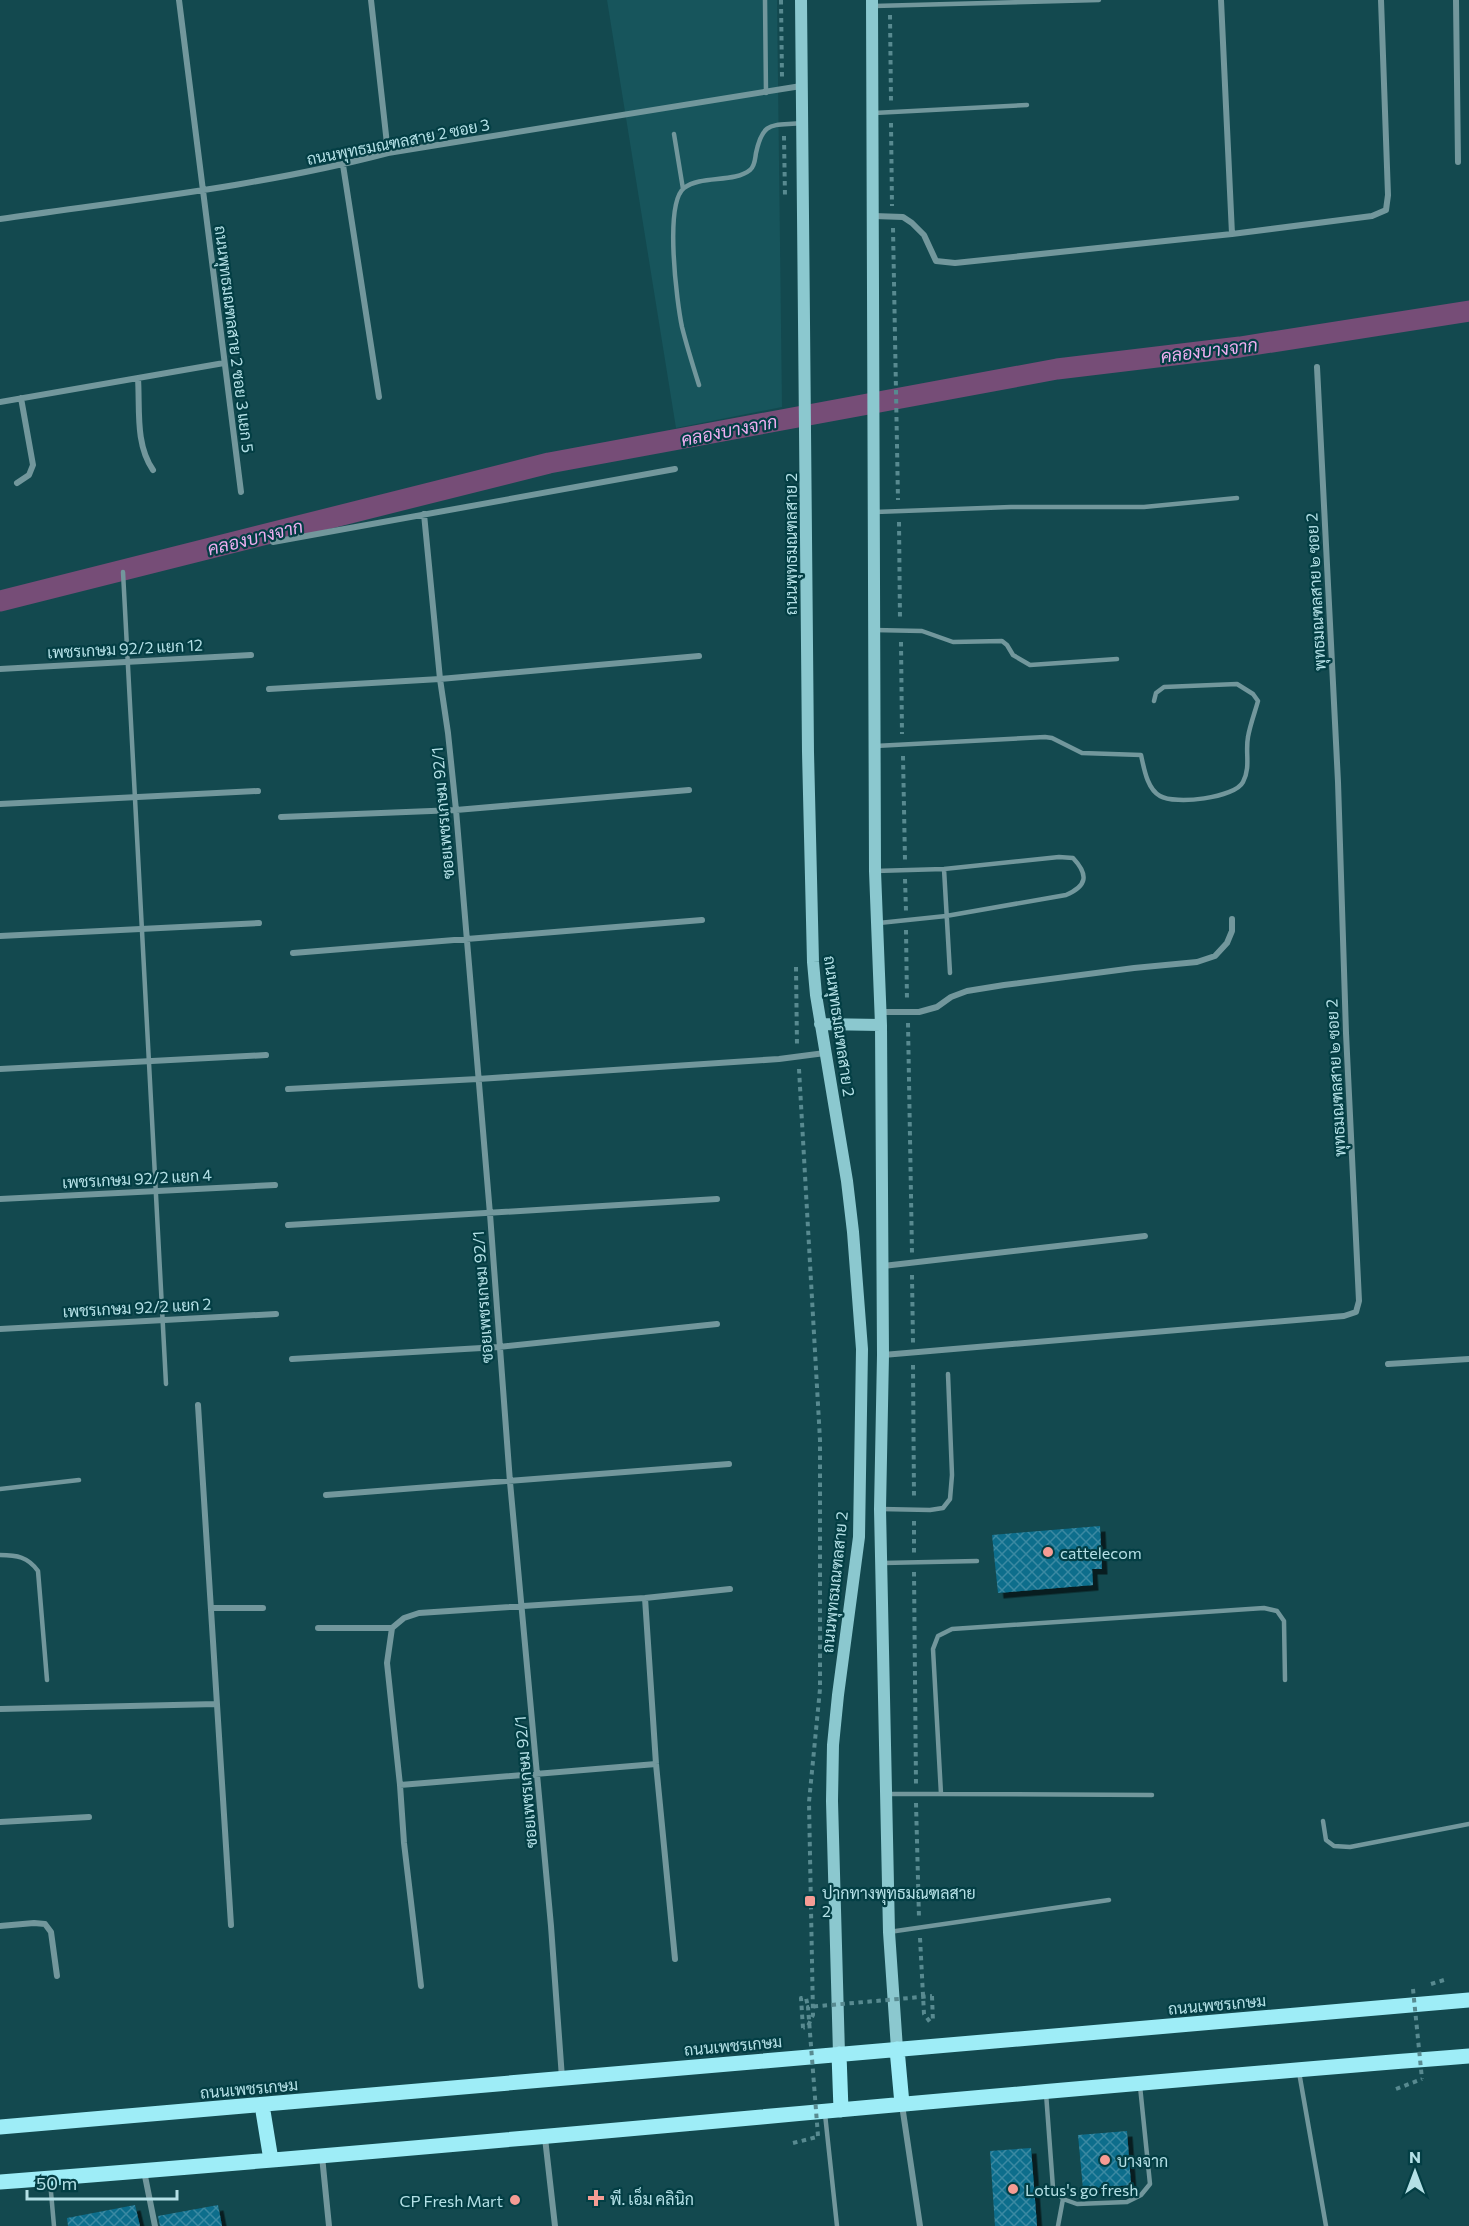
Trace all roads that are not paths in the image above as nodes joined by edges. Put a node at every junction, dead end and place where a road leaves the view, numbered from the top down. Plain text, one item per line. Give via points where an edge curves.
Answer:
1 (180, 0) edge
2 (371, 0) edge
3 (765, 0) edge
4 (801, 0) edge
5 (1099, 0) edge
6 (1221, 0) edge
7 (1381, 0) edge
8 (1456, 0) edge
9 (872, 3) edge
10 (801, 86) junction
11 (766, 93) junction
12 (1027, 105) dead end
13 (874, 113) junction
14 (802, 123) junction
15 (674, 134) dead end
16 (388, 153) junction
17 (1458, 162) dead end
18 (343, 165) junction
19 (683, 189) junction
20 (202, 190) junction
21 (874, 216) junction
22 (0, 219) edge
23 (1232, 234) junction
24 (224, 363) junction
25 (1317, 367) dead end
26 (138, 378) junction
27 (699, 385) dead end
28 (379, 397) dead end
29 (21, 398) junction
30 (0, 402) edge
31 (675, 469) dead end
32 (153, 470) dead end
33 (17, 483) dead end
34 (242, 492) dead end
35 (1237, 498) dead end
36 (874, 505) junction
37 (424, 514) junction
38 (273, 542) dead end
39 (123, 572) dead end
40 (874, 630) junction
41 (251, 655) dead end
42 (699, 656) dead end
43 (1117, 659) dead end
44 (128, 662) junction
45 (0, 669) edge
46 (440, 679) junction
47 (269, 689) dead end
48 (1154, 701) dead end
49 (875, 746) junction
50 (689, 790) dead end
51 (258, 791) dead end
52 (136, 796) junction
53 (0, 804) edge
54 (456, 810) junction
55 (281, 817) dead end
56 (944, 869) junction
57 (874, 871) junction
58 (946, 916) junction
59 (1232, 919) dead end
60 (702, 920) dead end
61 (259, 922) dead end
62 (876, 923) junction
63 (142, 928) junction
64 (0, 936) edge
65 (466, 939) junction
66 (293, 953) dead end
67 (950, 973) dead end
68 (880, 1018) junction
69 (820, 1024) junction
70 (825, 1053) junction
71 (266, 1055) dead end
72 (149, 1060) junction
73 (0, 1069) edge
74 (478, 1079) junction
75 (288, 1089) dead end
76 (275, 1185) dead end
77 (157, 1190) junction
78 (0, 1199) edge
79 (717, 1199) dead end
80 (490, 1214) junction
81 (288, 1226) dead end
82 (1145, 1236) dead end
83 (883, 1266) junction
84 (276, 1314) dead end
85 (164, 1318) junction
86 (717, 1324) dead end
87 (0, 1329) edge
88 (499, 1347) junction
89 (883, 1355) junction
90 (292, 1359) dead end
91 (1469, 1359) edge
92 (1388, 1364) dead end
93 (948, 1374) dead end
94 (166, 1384) dead end
95 (198, 1405) dead end
96 (729, 1464) dead end
97 (79, 1480) dead end
98 (510, 1482) junction
99 (0, 1489) edge
100 (326, 1495) dead end
101 (880, 1509) junction
102 (0, 1555) edge
103 (977, 1561) dead end
104 (883, 1563) junction
105 (729, 1588) dead end
106 (645, 1598) junction
107 (521, 1606) junction
108 (211, 1608) junction
109 (262, 1608) dead end
110 (318, 1628) dead end
111 (392, 1628) junction
112 (47, 1680) dead end
113 (1285, 1680) dead end
114 (217, 1704) junction
115 (0, 1709) edge
116 (656, 1764) junction
117 (538, 1774) junction
118 (400, 1785) junction
119 (885, 1794) junction
120 (942, 1794) junction
121 (1152, 1795) dead end
122 (89, 1817) dead end
123 (1323, 1821) dead end
124 (0, 1822) edge
125 (1469, 1824) edge
126 (1109, 1900) dead end
127 (231, 1925) dead end
128 (0, 1926) edge
129 (889, 1932) junction
130 (675, 1959) dead end
131 (57, 1976) dead end
132 (421, 1986) dead end
133 (1469, 2001) edge
134 (897, 2049) junction
135 (839, 2054) junction
136 (1469, 2056) edge
137 (1299, 2070) junction
138 (562, 2079) junction
139 (1140, 2083) junction
140 (1046, 2092) junction
141 (902, 2104) junction
142 (262, 2105) junction
143 (841, 2110) junction
144 (824, 2111) junction
145 (0, 2127) edge
146 (545, 2137) junction
147 (322, 2156) junction
148 (271, 2160) junction
149 (144, 2170) junction
150 (49, 2178) junction
151 (0, 2182) edge
152 (1063, 2199) junction
153 (54, 2226) edge
154 (155, 2226) edge
155 (329, 2226) edge
156 (555, 2226) edge
157 (837, 2226) edge
158 (920, 2226) edge
159 (1058, 2226) edge
160 (1326, 2226) edge

1 - 20 street, ถนนพุทธมณฑลสาย 2 ซอย 3 แยก 5
2 - 16 street
3 - 11 lane
4 - 10 main road, ถนนพุทธมณฑลสาย 2
5 - 9 lane via 890,6
6 - 23 street
7 - 23 street via 1386,210 1372,216
8 - 17 street
9 - 13 main road, ถนนพุทธมณฑลสาย 2
10 - 11 street, ถนนพุทธมณฑลสาย 2 ซอย 3
10 - 14 main road, ถนนพุทธมณฑลสาย 2
11 - 16 street, ถนนพุทธมณฑลสาย 2 ซอย 3
12 - 13 lane
13 - 21 main road, ถนนพุทธมณฑลสาย 2
14 - 19 lane via 763,130 753,168 747,172
14 - 69 main road, ถนนพุทธมณฑลสาย 2 via 808,752 813,962
15 - 19 lane
16 - 18 street, ถนนพุทธมณฑลสาย 2 ซอย 3
18 - 20 street, ถนนพุทธมณฑลสาย 2 ซอย 3
18 - 28 street
19 - 27 lane via 676,199 673,224 677,298
20 - 22 street, ถนนพุทธมณฑลสาย 2 ซอย 3
20 - 24 street, ถนนพุทธมณฑลสาย 2 ซอย 3 แยก 5
21 - 23 street via 903,217 924,235 936,261 955,263
21 - 36 main road, ถนนพุทธมณฑลสาย 2
24 - 26 street
24 - 34 street, ถนนพุทธมณฑลสาย 2 ซอย 3 แยก 5
25 - 89 street, พุทธมณฑลสาย ๒ ซอย 2 via 1359,1301 1356,1312
26 - 29 street
26 - 32 street via 141,441 145,459
29 - 30 street
29 - 33 street via 33,465
31 - 37 street
35 - 36 lane via 1144,507
36 - 40 main road, ถนนพุทธมณฑลสาย 2
37 - 38 street
37 - 46 street, ซอยเพชรเกษม 92/1
39 - 44 lane
40 - 43 lane via 922,631 953,642 1002,641 1013,656 1030,665
40 - 49 main road, ถนนพุทธมณฑลสาย 2
41 - 44 street, เพชรเกษม 92/2 แยก 12
42 - 46 street
44 - 45 street, เพชรเกษม 92/2 แยก 12
44 - 52 lane
46 - 47 street
46 - 54 street, ซอยเพชรเกษม 92/1
48 - 49 lane via 1156,693 1164,687 1237,684 1253,694 1258,701 1247,738 1249,764 1243,784 1232,792 1202,799 1160,797 1151,787 1141,755 1082,753 1045,736
49 - 57 main road, ถนนพุทธมณฑลสาย 2
50 - 54 street
51 - 52 street
52 - 53 street
52 - 63 lane
54 - 55 street
54 - 65 street, ซอยเพชรเกษม 92/1
56 - 57 lane
56 - 58 lane
56 - 58 lane via 1073,858 1082,867 1084,880 1079,889 1066,896
57 - 62 main road, ถนนพุทธมณฑลสาย 2
58 - 62 lane
58 - 67 lane
59 - 68 street via 1227,943 1215,956 1197,962 967,991 937,1007
60 - 65 street
61 - 63 street
62 - 68 main road, ถนนพุทธมณฑลสาย 2
63 - 64 street
63 - 72 lane
65 - 66 street
65 - 74 street, ซอยเพชรเกษม 92/1
68 - 69 main road
68 - 83 main road, ถนนพุทธมณฑลสาย 2
69 - 70 main road, ถนนพุทธมณฑลสาย 2
70 - 74 street
70 - 135 main road, ถนนพุทธมณฑลสาย 2 via 854,1232 862,1349 859,1537 833,1745
71 - 72 street
72 - 73 street
72 - 77 lane
74 - 75 street
74 - 80 street, ซอยเพชรเกษม 92/1
76 - 77 street, เพชรเกษม 92/2 แยก 4
77 - 78 street, เพชรเกษม 92/2 แยก 4
77 - 85 lane
79 - 80 street
80 - 81 street
80 - 88 street, ซอยเพชรเกษม 92/1
82 - 83 street
83 - 89 main road, ถนนพุทธมณฑลสาย 2
84 - 85 street, เพชรเกษม 92/2 แยก 2
85 - 87 street, เพชรเกษม 92/2 แยก 2
85 - 94 lane
86 - 88 street
88 - 90 street
88 - 98 street, ซอยเพชรเกษม 92/1
89 - 101 main road, ถนนพุทธมณฑลสาย 2
91 - 92 street
93 - 101 lane via 950,1498 943,1508
95 - 108 street
96 - 98 street
97 - 99 lane
98 - 100 street
98 - 107 street, ซอยเพชรเกษม 92/1
101 - 104 main road, ถนนพุทธมณฑลสาย 2
102 - 112 lane via 31,1561 38,1571
103 - 104 lane
104 - 119 main road, ถนนพุทธมณฑลสาย 2
105 - 106 street
106 - 107 street
106 - 116 street
107 - 111 street via 420,1613 404,1618
107 - 117 street, ซอยเพชรเกษม 92/1
108 - 109 street
108 - 114 street
110 - 111 street
111 - 118 street via 387,1663
113 - 120 lane via 1284,1621 1277,1611 1264,1608 951,1629 938,1636 933,1649
114 - 115 street
114 - 127 street
116 - 117 street
116 - 130 street
117 - 118 street
117 - 138 street, ซอยเพชรเกษม 92/1
118 - 132 street
119 - 120 lane
119 - 129 main road, ถนนพุทธมณฑลสาย 2
120 - 121 lane
122 - 124 street
123 - 125 lane via 1326,1840 1334,1846 1350,1847
126 - 129 lane
128 - 131 street via 45,1924 51,1932
129 - 134 main road, ถนนพุทธมณฑลสาย 2
133 - 134 main road, ถนนเพชรเกษม
134 - 135 main road, ถนนเพชรเกษม
134 - 141 main road
135 - 138 main road, ถนนเพชรเกษม
135 - 143 main road
136 - 137 main road
137 - 139 main road
137 - 160 lane
138 - 142 main road, ถนนเพชรเกษม
139 - 140 main road
139 - 152 lane via 1150,2184 1141,2195 1127,2202 1077,2204
140 - 141 main road
140 - 152 lane via 1053,2188
141 - 143 main road
141 - 158 street
142 - 145 main road, ถนนเพชรเกษม
142 - 148 main road
143 - 144 main road
144 - 146 main road
144 - 157 lane
146 - 147 main road
146 - 156 street
147 - 148 main road
147 - 155 street
148 - 149 main road
149 - 150 main road
149 - 154 street
150 - 151 main road
150 - 153 lane
152 - 159 lane

